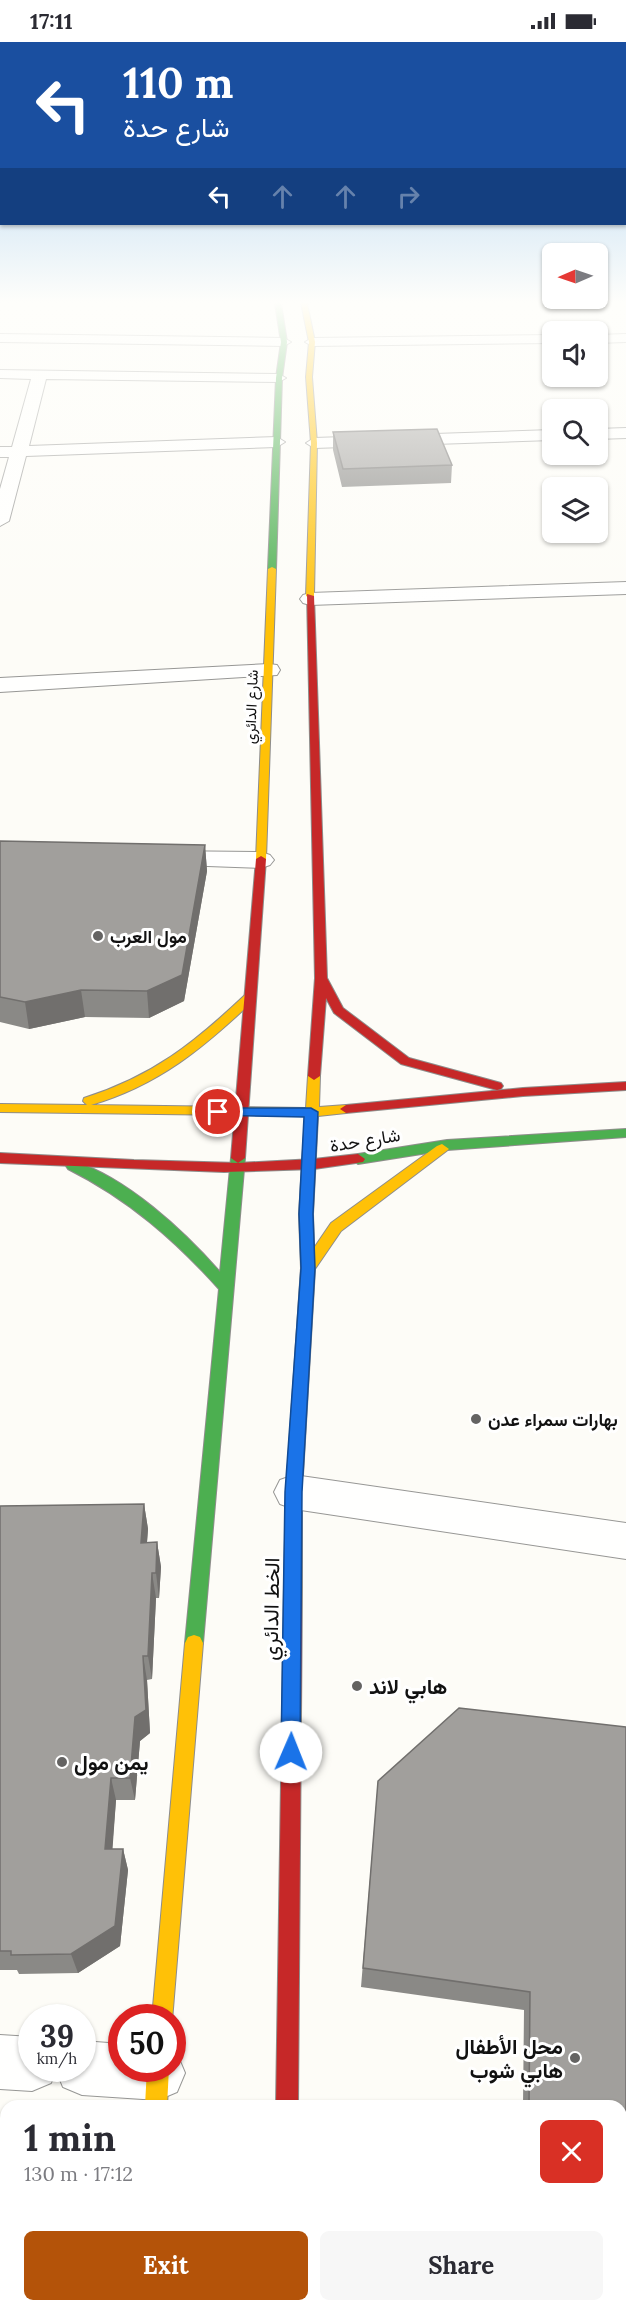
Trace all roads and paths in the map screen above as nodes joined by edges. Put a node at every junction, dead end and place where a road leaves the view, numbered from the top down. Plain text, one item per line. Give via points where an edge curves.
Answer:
1 (30, 409) edge
2 (279, 409) edge
3 (311, 409) edge
4 (626, 433) edge
5 (608, 434) edge
6 (542, 435) edge
7 (278, 442) junction
8 (314, 443) junction
9 (18, 451) junction
10 (0, 452) edge
11 (0, 521) edge
12 (626, 588) edge
13 (310, 598) junction
14 (269, 670) junction
15 (0, 685) edge
16 (142, 858) edge
17 (261, 860) junction
18 (321, 978) junction
19 (249, 998) junction
20 (626, 1086) edge
21 (523, 1092) junction
22 (0, 1108) edge
23 (56, 1110) junction
24 (241, 1112) junction
25 (311, 1112) junction
26 (626, 1133) edge
27 (447, 1145) junction
28 (0, 1158) edge
29 (54, 1159) junction
30 (309, 1166) junction
31 (236, 1167) junction
32 (308, 1268) junction
33 (227, 1289) junction
34 (294, 1492) junction
35 (626, 1540) edge
36 (164, 2004) edge
37 (0, 2062) edge
38 (18, 2063) edge
39 (287, 2100) edge

1 - 9 street
2 - 7 main road, شارع الدائري
3 - 8 main road
4 - 5 street
6 - 8 street
7 - 9 street
7 - 14 main road, شارع الدائري
8 - 13 main road
9 - 10 street
9 - 11 street
12 - 13 street
13 - 18 main road
14 - 15 street
14 - 17 main road, شارع الدائري
16 - 17 street
17 - 19 main road, شارع الدائري
18 - 21 main road via 338,1010 405,1061
18 - 25 main road
19 - 23 main road via 198,1045 125,1091
19 - 24 main road, شارع الدائري
20 - 21 main road, شارع حدة
21 - 25 main road, شارع حدة
22 - 23 main road, شارع حدة
23 - 24 main road, شارع حدة
24 - 25 main road, شارع حدة
24 - 31 main road
25 - 30 main road, الخط الدائري
26 - 27 main road, شارع حدة
27 - 30 main road, شارع حدة
27 - 32 main road via 336,1227
28 - 29 main road, شارع حدة
29 - 31 main road, شارع حدة
29 - 33 main road via 99,1176 141,1204 181,1236
30 - 31 main road, شارع حدة
30 - 32 main road, الخط الدائري
31 - 33 main road
32 - 34 main road, الخط الدائري
33 - 36 main road via 206,1492
34 - 35 street
34 - 39 main road, الخط الدائري
37 - 38 street

